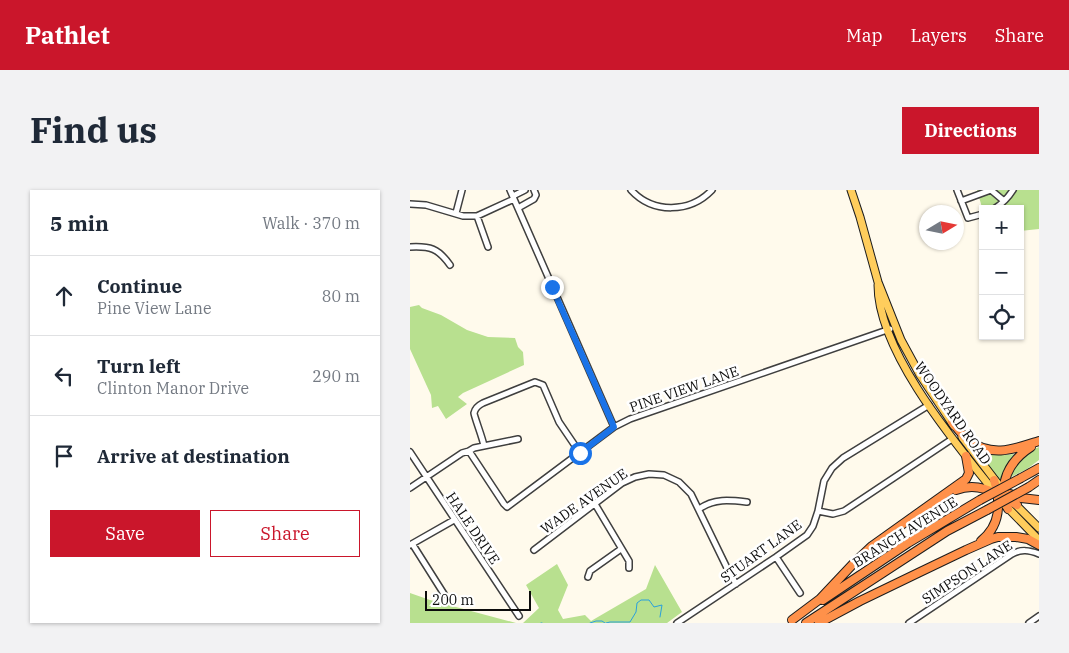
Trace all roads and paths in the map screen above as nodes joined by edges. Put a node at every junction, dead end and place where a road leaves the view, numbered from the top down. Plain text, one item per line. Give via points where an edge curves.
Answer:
1 (462, 190) edge
2 (525, 190) edge
3 (534, 190) edge
4 (632, 190) edge
5 (712, 190) edge
6 (851, 190) edge
7 (957, 190) edge
8 (991, 190) edge
9 (1013, 190) edge
10 (512, 195) edge
11 (961, 201) junction
12 (1004, 201) junction
13 (410, 204) edge
14 (999, 205) edge
15 (518, 208) junction
16 (456, 213) junction
17 (979, 215) edge
18 (477, 216) junction
19 (410, 247) edge
20 (488, 247) dead end
21 (450, 265) dead end
22 (878, 282) junction
23 (896, 327) junction
24 (888, 330) junction
25 (913, 363) junction
26 (929, 405) junction
27 (952, 422) junction
28 (614, 427) junction
29 (518, 439) dead end
30 (952, 439) junction
31 (1039, 442) edge
32 (484, 446) junction
33 (469, 451) junction
34 (410, 452) edge
35 (580, 453) junction
36 (966, 456) junction
37 (1039, 468) edge
38 (425, 476) junction
39 (1039, 480) edge
40 (410, 488) edge
41 (999, 491) junction
42 (942, 497) junction
43 (1039, 500) edge
44 (747, 502) dead end
45 (595, 504) junction
46 (1016, 506) joint
47 (699, 509) junction
48 (1008, 509) joint
49 (818, 511) junction
50 (454, 520) junction
51 (1039, 528) edge
52 (1039, 540) edge
53 (411, 545) edge
54 (1039, 545) edge
55 (973, 547) junction
56 (622, 549) junction
57 (534, 550) dead end
58 (1039, 554) edge
59 (776, 557) junction
60 (629, 568) dead end
61 (588, 577) dead end
62 (736, 584) junction
63 (800, 593) dead end
64 (444, 594) dead end
65 (519, 616) dead end
66 (1039, 616) edge
67 (790, 622) edge
68 (677, 623) edge
69 (806, 623) edge
70 (819, 623) edge
71 (909, 623) edge
72 (1028, 623) edge

1 - 16 street
2 - 10 street
3 - 15 street via 534,199
4 - 5 street via 652,205 681,208 695,203
6 - 22 main road, WOODYARD ROAD
7 - 11 street
8 - 11 street
8 - 12 street
9 - 12 street
10 - 15 street
10 - 18 street
11 - 17 street via 968,218
12 - 14 street
13 - 16 street
15 - 28 street
16 - 18 street
18 - 20 street
19 - 21 street via 435,250
22 - 23 main road, WOODYARD ROAD
22 - 24 main road, WOODYARD ROAD via 878,298
23 - 24 street, PINE VIEW LANE
23 - 25 main road, WOODYARD ROAD
24 - 26 main road, WOODYARD ROAD via 897,352
24 - 28 street, PINE VIEW LANE
25 - 26 main road
25 - 27 main road, WOODYARD ROAD
26 - 27 main road
26 - 30 main road, WOODYARD ROAD
26 - 49 street, STUART LANE via 835,465 824,481
27 - 31 highway via 967,439 990,450 1008,451
27 - 41 main road, WOODYARD ROAD
28 - 35 street, PINE VIEW LANE
29 - 32 street
30 - 36 main road, WOODYARD ROAD
30 - 49 street via 844,511 833,514
31 - 41 highway via 1015,459
32 - 33 street
32 - 35 street via 474,416 476,408 535,382 542,386 559,422
33 - 35 street, PINE VIEW LANE via 506,507
33 - 38 street
34 - 38 street, HALE DRIVE
36 - 41 main road, WOODYARD ROAD
36 - 42 highway via 969,473 966,479
37 - 67 highway, BRANCH AVENUE, bridge via 908,543
38 - 40 street
38 - 50 street, HALE DRIVE
39 - 69 highway, BRANCH AVENUE, bridge via 947,531
41 - 42 highway via 973,486
41 - 43 highway
41 - 46 highway
41 - 48 highway
41 - 55 highway via 994,527
42 - 67 highway via 872,546 820,599
44 - 47 street via 716,501
45 - 47 street, WADE AVENUE via 622,483 649,474 664,475 679,482
45 - 56 street
45 - 57 street, WADE AVENUE
46 - 51 main road
47 - 62 street, WADE AVENUE
48 - 52 main road
49 - 59 street, STUART LANE via 807,534
50 - 53 street
50 - 65 street, HALE DRIVE
53 - 64 street
54 - 55 highway via 1028,539 1005,537
55 - 70 highway
56 - 60 street
56 - 61 street via 590,571
58 - 71 street, SIMPSON LANE via 1027,550 1012,554
59 - 62 street, STUART LANE
59 - 63 street
62 - 68 street, STUART LANE
66 - 72 street

